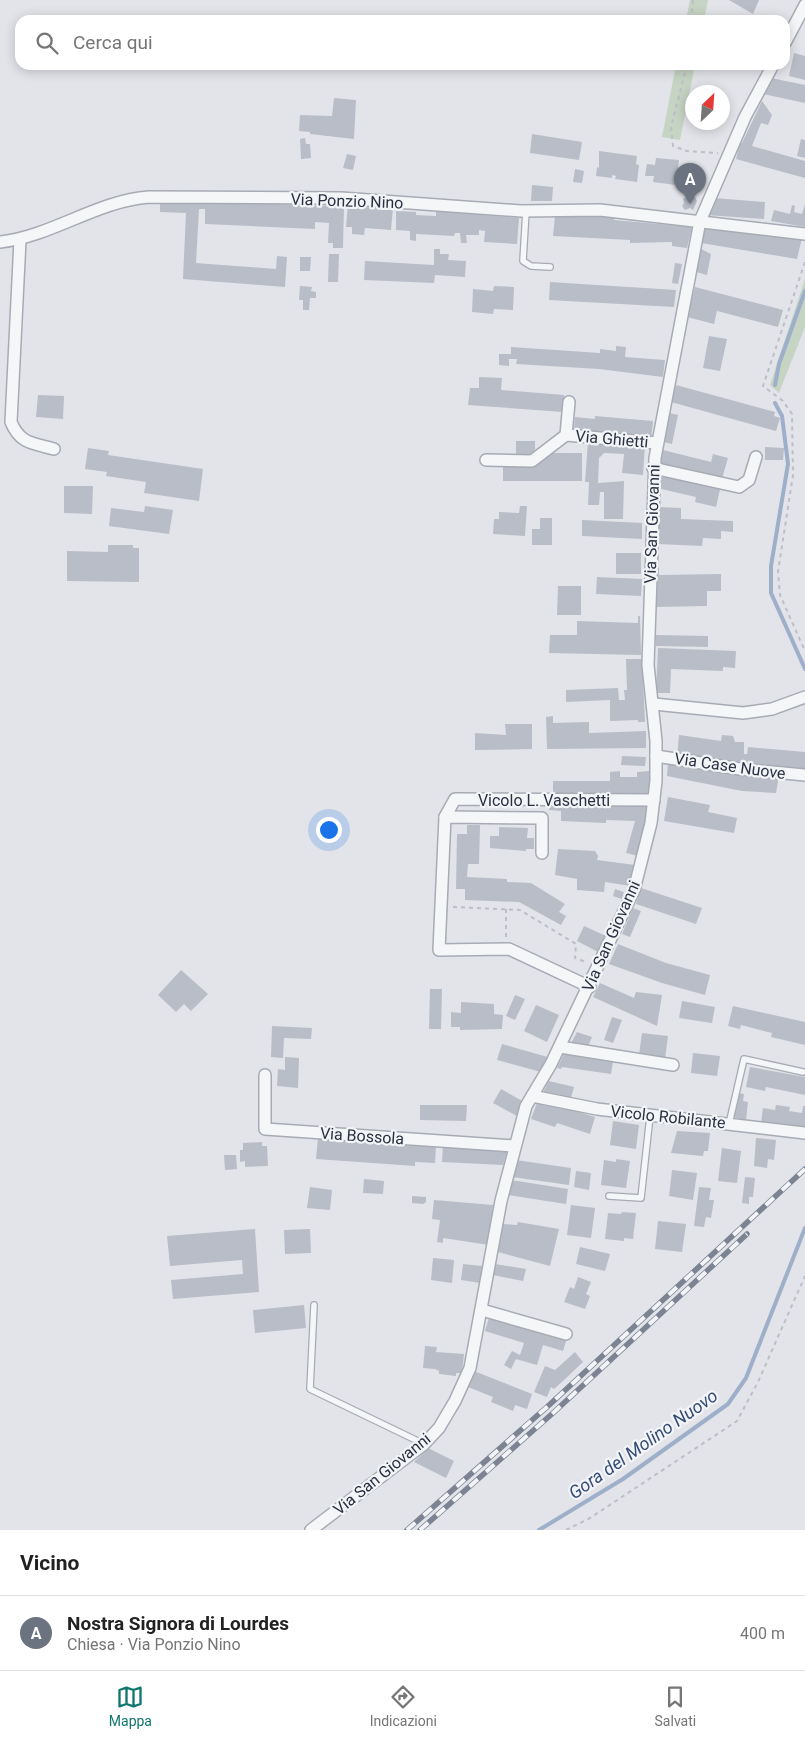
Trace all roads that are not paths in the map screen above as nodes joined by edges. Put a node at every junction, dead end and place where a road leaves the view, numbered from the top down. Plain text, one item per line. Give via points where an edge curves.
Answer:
1 (805, 5) edge
2 (790, 34) edge
3 (770, 70) edge
4 (526, 211) junction
5 (700, 221) junction
6 (805, 234) edge
7 (20, 240) junction
8 (0, 242) edge
9 (550, 267) dead end
10 (569, 402) dead end
11 (566, 435) junction
12 (657, 443) junction
13 (54, 449) dead end
14 (756, 457) dead end
15 (486, 460) dead end
16 (653, 468) junction
17 (805, 697) edge
18 (654, 704) junction
19 (656, 756) junction
20 (805, 775) edge
21 (654, 800) junction
22 (445, 817) junction
23 (542, 853) dead end
24 (590, 987) junction
25 (560, 1047) junction
26 (673, 1065) dead end
27 (803, 1072) dead end
28 (265, 1075) dead end
29 (532, 1096) junction
30 (650, 1116) junction
31 (729, 1124) junction
32 (805, 1133) edge
33 (514, 1146) junction
34 (609, 1196) dead end
35 (314, 1305) dead end
36 (482, 1310) junction
37 (566, 1334) dead end
38 (424, 1444) junction
39 (311, 1530) edge

1 - 2 street
3 - 5 street, Via San Giovanni via 745,117
4 - 5 street, Via Ponzio Nino via 600,210
4 - 7 street, Via Ponzio Nino via 341,198 149,197 121,200
4 - 9 lane via 523,261 531,266
5 - 6 street, Via Ponzio Nino
5 - 12 street, Via San Giovanni
7 - 8 street, Via Ponzio Nino
7 - 13 street via 11,422 16,435
10 - 11 street
11 - 12 street, Via Ghietti
11 - 15 street via 532,460
12 - 16 street, Via San Giovanni
14 - 16 street via 749,480 740,487
16 - 18 street, Via San Giovanni via 648,665
17 - 18 street via 772,709 743,713
18 - 19 street, Via San Giovanni
19 - 20 street, Via Case Nuove
19 - 21 street, Via San Giovanni
21 - 22 street, Vicolo L. Vaschetti via 455,799
21 - 24 street, Via San Giovanni via 634,890
22 - 23 street via 542,818
22 - 24 street via 439,950 506,949
24 - 25 street, Via San Giovanni
25 - 26 street
25 - 29 street, Via San Giovanni
27 - 31 lane via 744,1059
28 - 33 street, Via Bossola via 265,1129
29 - 30 street, Vicolo Robilante via 597,1110
29 - 33 street, Via San Giovanni
30 - 31 street, Vicolo Robilante
30 - 34 lane via 641,1198
31 - 32 street, Vicolo Robilante
33 - 36 street, Via San Giovanni
35 - 38 lane via 310,1389
36 - 37 street
36 - 38 street, Via San Giovanni via 470,1368 439,1428
38 - 39 street, Via San Giovanni

